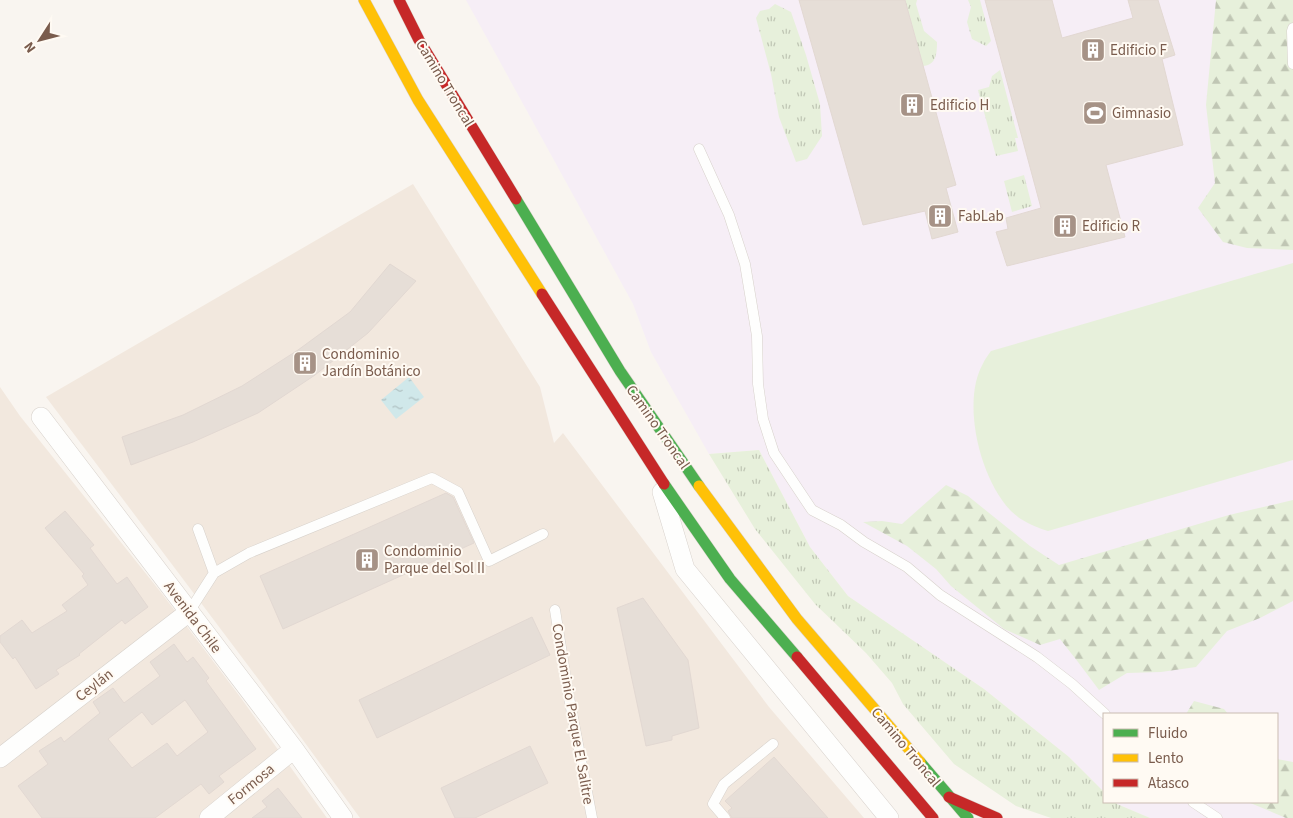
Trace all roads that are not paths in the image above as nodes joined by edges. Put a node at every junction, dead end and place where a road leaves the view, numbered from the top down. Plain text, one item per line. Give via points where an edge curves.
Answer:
1 (364, 0) edge
2 (399, 0) edge
3 (1293, 28) edge
4 (1293, 64) edge
5 (699, 150) dead end
6 (41, 418) dead end
7 (657, 474) junction
8 (198, 529) dead end
9 (543, 534) dead end
10 (214, 573) junction
11 (555, 610) dead end
12 (188, 612) junction
13 (1104, 713) edge
14 (773, 744) dead end
15 (294, 749) junction
16 (0, 758) edge
17 (949, 797) junction
18 (1195, 803) edge
19 (209, 818) edge
20 (343, 818) edge
21 (592, 818) edge
22 (725, 818) edge
23 (889, 818) edge
24 (933, 818) edge
25 (968, 818) edge
26 (997, 818) edge
27 (1217, 818) edge

1 - 7 main road, Camino Troncal via 418,100
2 - 17 main road, Camino Troncal via 418,40 647,411 797,619
3 - 4 lane
5 - 13 lane via 729,216 745,264 757,336 763,419 774,453 812,510 907,567 940,595 1037,657
6 - 12 street, Avenida Chile
7 - 23 street, Camino Troncal via 685,569
7 - 24 main road, Camino Troncal via 730,579
8 - 10 lane
9 - 10 lane via 489,561 458,492 432,478 249,553
10 - 12 lane
11 - 21 lane, Condominio Parque El Salitre
12 - 15 street, Avenida Chile
12 - 16 street, Ceylán
14 - 22 lane via 724,784 713,804
15 - 19 street, Formosa
15 - 20 street, Avenida Chile
17 - 25 main road, Camino Troncal
17 - 26 main road
18 - 27 lane

